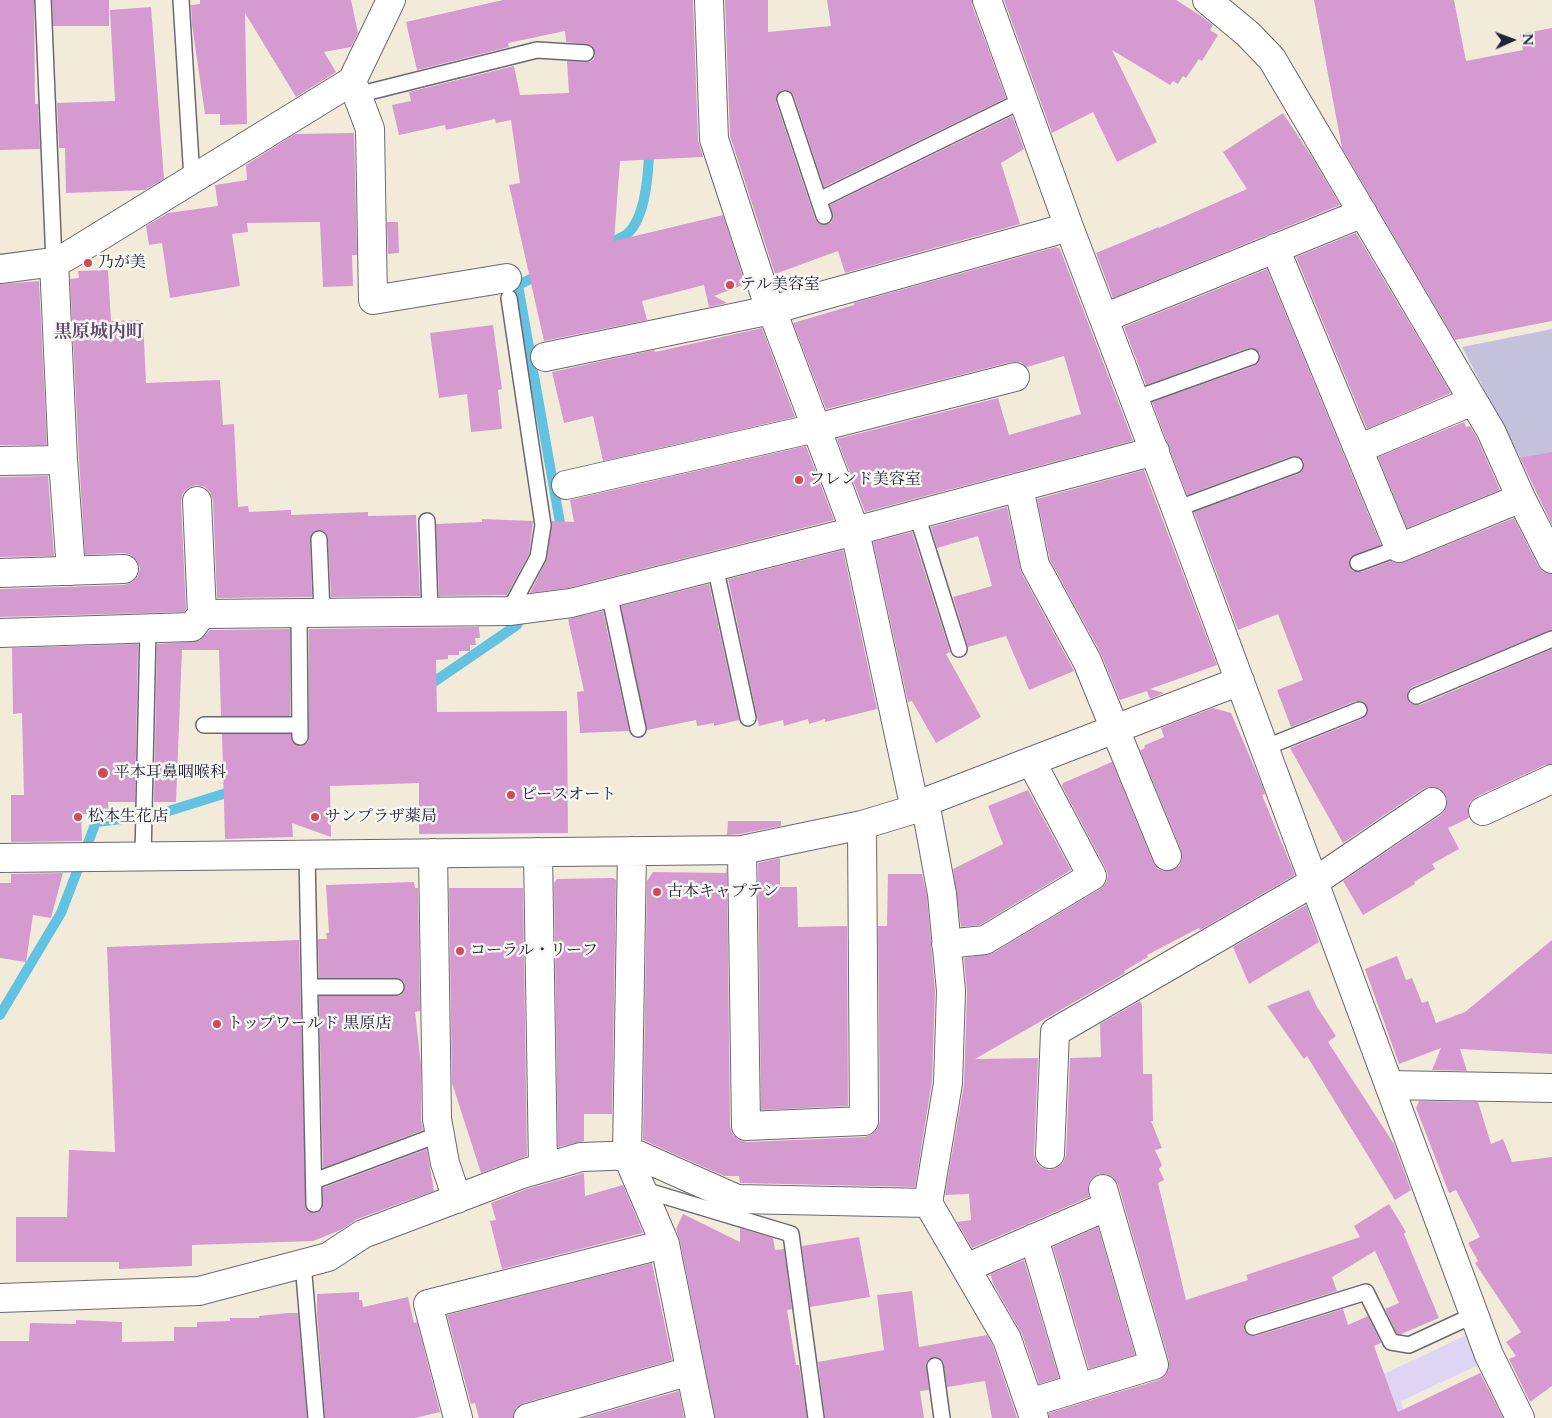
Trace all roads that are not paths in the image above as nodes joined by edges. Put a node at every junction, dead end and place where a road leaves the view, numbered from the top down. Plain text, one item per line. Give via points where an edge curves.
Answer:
1 (43, 0) edge
2 (181, 0) edge
3 (391, 0) edge
4 (709, 0) edge
5 (987, 0) edge
6 (1207, 0) edge
7 (586, 52) dead end
8 (355, 88) junction
9 (785, 98) dead end
10 (1023, 100) junction
11 (192, 179) junction
12 (819, 200) junction
13 (1362, 213) junction
14 (824, 216) dead end
15 (1069, 227) junction
16 (1275, 248) junction
17 (54, 262) junction
18 (0, 269) edge
19 (508, 288) joint
20 (771, 310) junction
21 (1104, 318) junction
22 (545, 357) dead end
23 (1251, 357) dead end
24 (1015, 377) dead end
25 (1134, 399) junction
26 (1473, 400) junction
27 (816, 428) junction
28 (1358, 449) junction
29 (1154, 451) junction
30 (63, 460) junction
31 (0, 461) edge
32 (1295, 465) dead end
33 (566, 485) dead end
34 (1019, 487) junction
35 (1521, 498) junction
36 (197, 501) dead end
37 (1176, 509) junction
38 (917, 514) junction
39 (426, 521) dead end
40 (855, 531) junction
41 (319, 539) dead end
42 (1399, 548) junction
43 (1552, 559) edge
44 (1358, 563) dead end
45 (715, 566) junction
46 (124, 569) dead end
47 (71, 570) junction
48 (0, 573) edge
49 (610, 593) junction
50 (522, 609) junction
51 (430, 611) junction
52 (310, 612) junction
53 (202, 614) junction
54 (148, 628) junction
55 (0, 633) edge
56 (1552, 639) edge
57 (959, 649) dead end
58 (1240, 681) junction
59 (1416, 696) dead end
60 (1359, 710) dead end
61 (748, 718) dead end
62 (204, 725) dead end
63 (638, 729) dead end
64 (1116, 729) junction
65 (1264, 748) junction
66 (1031, 761) junction
67 (1552, 779) edge
68 (1432, 802) dead end
69 (920, 805) junction
70 (1483, 811) dead end
71 (862, 825) junction
72 (143, 845) junction
73 (742, 850) junction
74 (632, 851) junction
75 (538, 852) junction
76 (433, 853) junction
77 (307, 854) junction
78 (1167, 856) dead end
79 (0, 858) edge
80 (1314, 882) junction
81 (946, 944) junction
82 (310, 987) junction
83 (396, 987) dead end
84 (1389, 1085) junction
85 (1552, 1088) edge
86 (440, 1134) junction
87 (1050, 1154) dead end
88 (627, 1155) junction
89 (543, 1167) junction
90 (314, 1181) junction
91 (641, 1188) junction
92 (457, 1199) junction
93 (928, 1203) junction
94 (314, 1204) dead end
95 (1034, 1238) junction
96 (665, 1244) junction
97 (303, 1263) junction
98 (966, 1268) junction
99 (0, 1298) edge
100 (1474, 1315) junction
101 (1253, 1328) dead end
102 (935, 1366) dead end
103 (690, 1371) junction
104 (1078, 1388) junction
105 (1032, 1410) edge
106 (316, 1418) edge
107 (458, 1418) edge
108 (528, 1418) edge
109 (700, 1418) edge
110 (816, 1418) edge
111 (942, 1418) edge
112 (1520, 1418) edge

1 - 17 lane
2 - 11 lane
3 - 8 street
4 - 20 street via 714,139
5 - 10 street
6 - 13 street via 1272,59
7 - 8 lane via 537,50
8 - 11 street
8 - 19 street via 370,129 373,300
9 - 12 lane
10 - 12 lane
10 - 15 street
11 - 17 street
12 - 14 lane
13 - 16 street
13 - 26 street
15 - 20 street
15 - 21 street
16 - 21 street
16 - 28 street
17 - 18 street
17 - 30 street
19 - 50 lane via 544,525
20 - 22 street
20 - 27 street
21 - 25 street
23 - 25 lane
24 - 27 street
25 - 29 street
26 - 28 street
26 - 35 street via 1491,431
27 - 33 street
27 - 40 street
28 - 42 street
29 - 34 street
29 - 37 street
30 - 31 street
30 - 47 street
32 - 37 lane
34 - 38 street
34 - 64 street via 1035,565 1087,661
35 - 42 street
35 - 43 street
36 - 53 street
37 - 58 street
38 - 40 street
38 - 57 lane
39 - 51 lane
40 - 45 street
40 - 69 street
41 - 52 lane
42 - 44 lane
45 - 49 street
45 - 61 lane
46 - 47 street
47 - 48 street
49 - 50 street via 571,603
49 - 63 lane
50 - 51 street
51 - 52 street
52 - 53 street
52 - 62 lane via 300,731
53 - 54 street via 192,627
54 - 55 street
54 - 72 lane
56 - 59 lane
58 - 64 street
58 - 65 street
60 - 65 lane
64 - 66 street
64 - 78 street
65 - 80 street
66 - 69 street
66 - 81 street via 1092,876 984,940
67 - 70 street
68 - 80 street
69 - 71 street
69 - 81 street via 942,894
71 - 73 street
71 - 73 street via 864,1121 746,1126
72 - 77 street
72 - 79 street via 105,857
73 - 74 street
74 - 75 street
74 - 88 street
75 - 76 street
75 - 89 street
76 - 77 street
76 - 86 street
77 - 82 lane
80 - 84 street
80 - 87 street via 1055,1032
81 - 93 street via 952,991 948,1083
82 - 83 lane
82 - 90 lane
84 - 85 street
84 - 100 street
86 - 90 lane
86 - 92 street via 444,1162
88 - 89 street via 581,1157
88 - 91 street
88 - 93 street via 638,1155 737,1199
89 - 92 street
90 - 94 lane
91 - 96 street
91 - 110 lane via 791,1234
92 - 97 street via 364,1234 328,1257
93 - 98 street
95 - 98 street
95 - 104 street
95 - 104 street via 1106,1198 1154,1365
96 - 103 street
96 - 107 street via 428,1304
97 - 99 street via 199,1291
97 - 106 lane
98 - 105 street via 1007,1339
100 - 101 lane via 1409,1345 1392,1342 1366,1292
100 - 112 street via 1489,1355
102 - 111 lane
103 - 108 street
103 - 109 street
104 - 105 street

